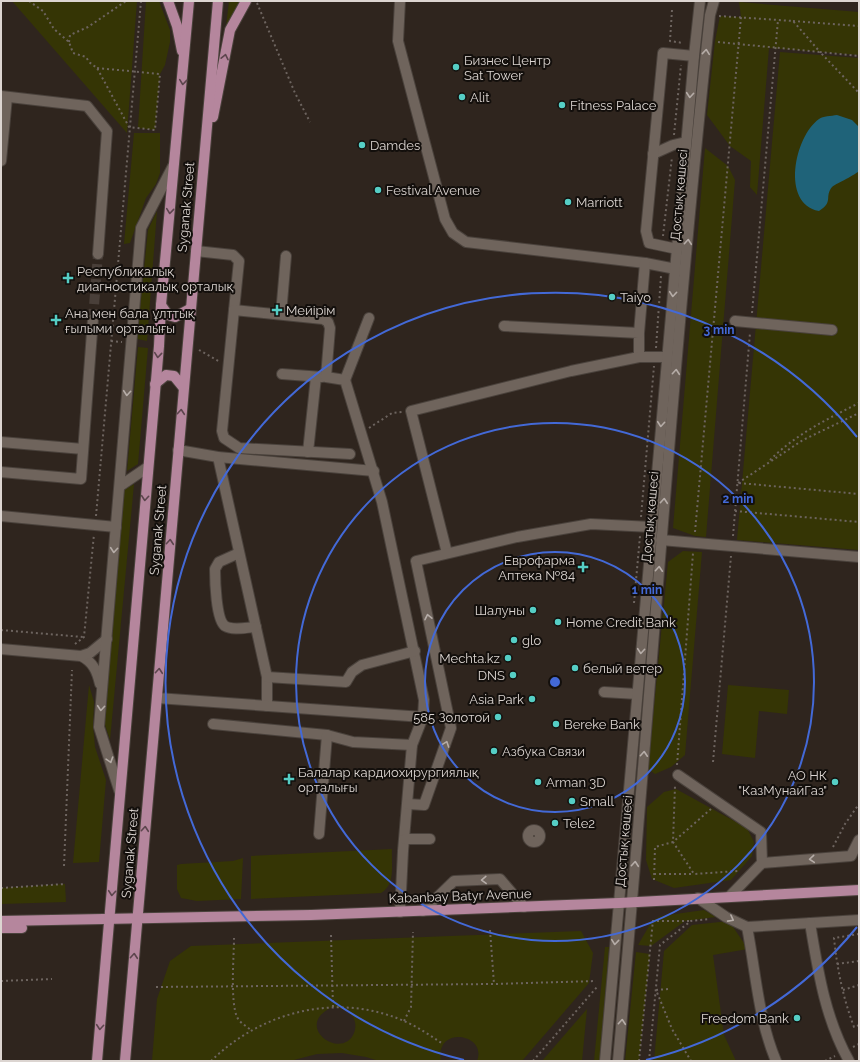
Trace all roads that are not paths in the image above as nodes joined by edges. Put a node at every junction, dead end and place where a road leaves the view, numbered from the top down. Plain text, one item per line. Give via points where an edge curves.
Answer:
1 (168, 1) edge
2 (189, 1) edge
3 (218, 1) edge
4 (246, 1) edge
5 (400, 1) edge
6 (700, 1) edge
7 (714, 1) edge
8 (694, 56) junction
9 (185, 62) junction
10 (4, 96) edge
11 (686, 142) junction
12 (653, 154) junction
13 (1, 161) edge
14 (174, 164) junction
15 (203, 164) junction
16 (677, 249) junction
17 (196, 251) junction
18 (98, 254) tunnel mouth
19 (286, 256) dead end
20 (645, 263) junction
21 (680, 270) junction
22 (160, 305) junction
23 (190, 309) junction
24 (234, 310) junction
25 (281, 314) junction
26 (369, 318) dead end
27 (93, 319) tunnel mouth
28 (735, 321) dead end
29 (504, 326) dead end
30 (832, 330) dead end
31 (639, 333) junction
32 (639, 357) junction
33 (667, 357) junction
34 (282, 374) dead end
35 (321, 377) junction
36 (345, 380) junction
37 (155, 384) junction
38 (183, 387) junction
39 (1, 442) edge
40 (84, 449) junction
41 (178, 450) junction
42 (308, 452) junction
43 (350, 454) dead end
44 (218, 457) junction
45 (148, 467) junction
46 (374, 471) junction
47 (1, 472) edge
48 (120, 486) junction
49 (1, 516) edge
50 (116, 527) junction
51 (652, 527) junction
52 (661, 540) junction
53 (239, 553) junction
54 (447, 553) junction
55 (859, 557) edge
56 (256, 626) junction
57 (106, 638) junction
58 (1, 649) edge
59 (415, 651) junction
60 (77, 655) junction
61 (267, 677) junction
62 (102, 690) junction
63 (604, 692) dead end
64 (637, 694) junction
65 (157, 698) junction
66 (267, 706) junction
67 (423, 717) junction
68 (212, 724) dead end
69 (327, 735) junction
70 (412, 745) junction
71 (676, 776) road end
72 (120, 794) junction
73 (408, 804) junction
74 (319, 834) dead end
75 (405, 839) junction
76 (430, 839) dead end
77 (859, 840) edge
78 (762, 863) junction
79 (859, 890) edge
80 (729, 897) junction
81 (698, 898) junction
82 (632, 902) junction
83 (619, 903) junction
84 (524, 907) junction
85 (423, 911) junction
86 (400, 912) junction
87 (138, 918) junction
88 (63, 919) junction
89 (110, 919) junction
90 (859, 920) edge
91 (1, 921) edge
92 (810, 923) junction
93 (747, 927) junction
94 (1, 928) edge
95 (97, 1061) edge
96 (125, 1061) edge
97 (605, 1061) edge
98 (618, 1061) edge
99 (776, 1061) edge
100 (848, 1061) edge

1 - 9 main road
2 - 9 main road, Syganak Street
3 - 15 main road, Syganak Street
15 -> 4 main road via 230,30
5 - 20 street via 398,41 445,218 453,233 466,242
6 - 8 street, Достық көшесі
21 -> 7 street, Достық көшесі via 710,15
8 -> 11 street, Достық көшесі
8 - 12 street via 663,53
9 -> 14 main road, Syganak Street
10 - 13 street
10 - 18 street via 87,106 106,131
11 - 12 street
11 - 16 street, Достық көшесі
12 - 16 street via 646,231 649,243
14 -> 22 main road, Syganak Street
14 -> 48 street via 142,228
15 - 17 main road, Syganak Street
16 - 21 street, Достық көшесі
17 - 23 main road, Syganak Street
17 - 24 street via 232,255 239,261
19 - 25 street
20 - 21 street
20 - 31 street
21 -> 33 street, Достық көшесі
52 -> 21 street, Достық көшесі
22 - 23 main road via 168,315 175,317
22 -> 37 main road, Syganak Street
23 - 38 main road, Syganak Street
24 - 25 street
24 - 42 street via 222,431 224,438 239,448
25 - 35 street via 323,319 328,322 330,328
26 - 36 street
27 - 40 street
28 - 30 street
29 - 31 street
31 - 32 street
32 - 33 street
32 - 54 street via 412,410
33 -> 51 street, Достық көшесі
34 - 35 street
35 - 36 street
35 - 42 street
36 - 46 street
37 - 38 main road via 166,375 174,376
37 - 45 main road, Syganak Street
41 -> 38 main road, Syganak Street
39 - 40 street
40 - 47 street via 81,479
41 - 44 street
65 -> 41 main road, Syganak Street
42 - 43 street
44 - 46 street
44 - 53 street
45 - 48 street
45 -> 72 main road, Syganak Street
46 - 59 street
48 - 50 street
49 - 50 street
50 -> 57 street
51 - 54 street via 591,524
51 -> 64 street, Достық көшесі
52 - 55 street
82 -> 52 street, Достық көшесі
53 - 56 street
53 - 56 street via 219,562 215,569 220,618 231,628
73 -> 54 street via 424,805 451,728 416,561
56 - 61 street
57 - 60 street via 90,653
57 - 62 street
58 - 60 street
59 - 61 street via 362,665 352,672 346,682
59 - 67 street via 424,700
60 - 62 street via 89,660 96,669
61 - 66 street
62 -> 72 street via 99,727
63 - 64 street
64 - 83 street, Достық көшесі
65 - 66 street
87 -> 65 main road, Syganak Street
66 - 67 street
67 - 70 street
68 - 69 street
69 - 70 street via 352,742
69 - 74 street
70 - 73 street
71 - 78 street via 761,832
72 -> 89 main road, Syganak Street
73 - 75 street
75 - 76 street
75 - 86 street
77 -> 78 street via 851,856
78 - 80 street
79 - 80 main road, Kabanbay Batyr Avenue
80 - 81 main road, Kabanbay Batyr Avenue
81 - 82 main road, Kabanbay Batyr Avenue
81 -> 93 street via 726,917
82 - 83 main road, Kabanbay Batyr Avenue
98 -> 82 street, Достық көшесі
83 - 84 main road, Kabanbay Batyr Avenue
83 -> 97 street, Достық көшесі
84 - 85 main road, Kabanbay Batyr Avenue
84 -> 85 street via 500,879 454,881
85 - 86 main road, Kabanbay Batyr Avenue
86 - 87 main road, Kabanbay Batyr Avenue
87 - 89 main road, Kabanbay Batyr Avenue
96 -> 87 main road, Syganak Street
88 - 89 main road, Kabanbay Batyr Avenue
88 - 91 main road, Kabanbay Batyr Avenue
88 - 94 main road, Kabanbay Batyr Avenue via 33,927
89 -> 95 main road, Syganak Street
90 - 92 street
92 - 93 street
92 - 100 street via 820,986 839,1044
93 - 99 street via 759,1007

